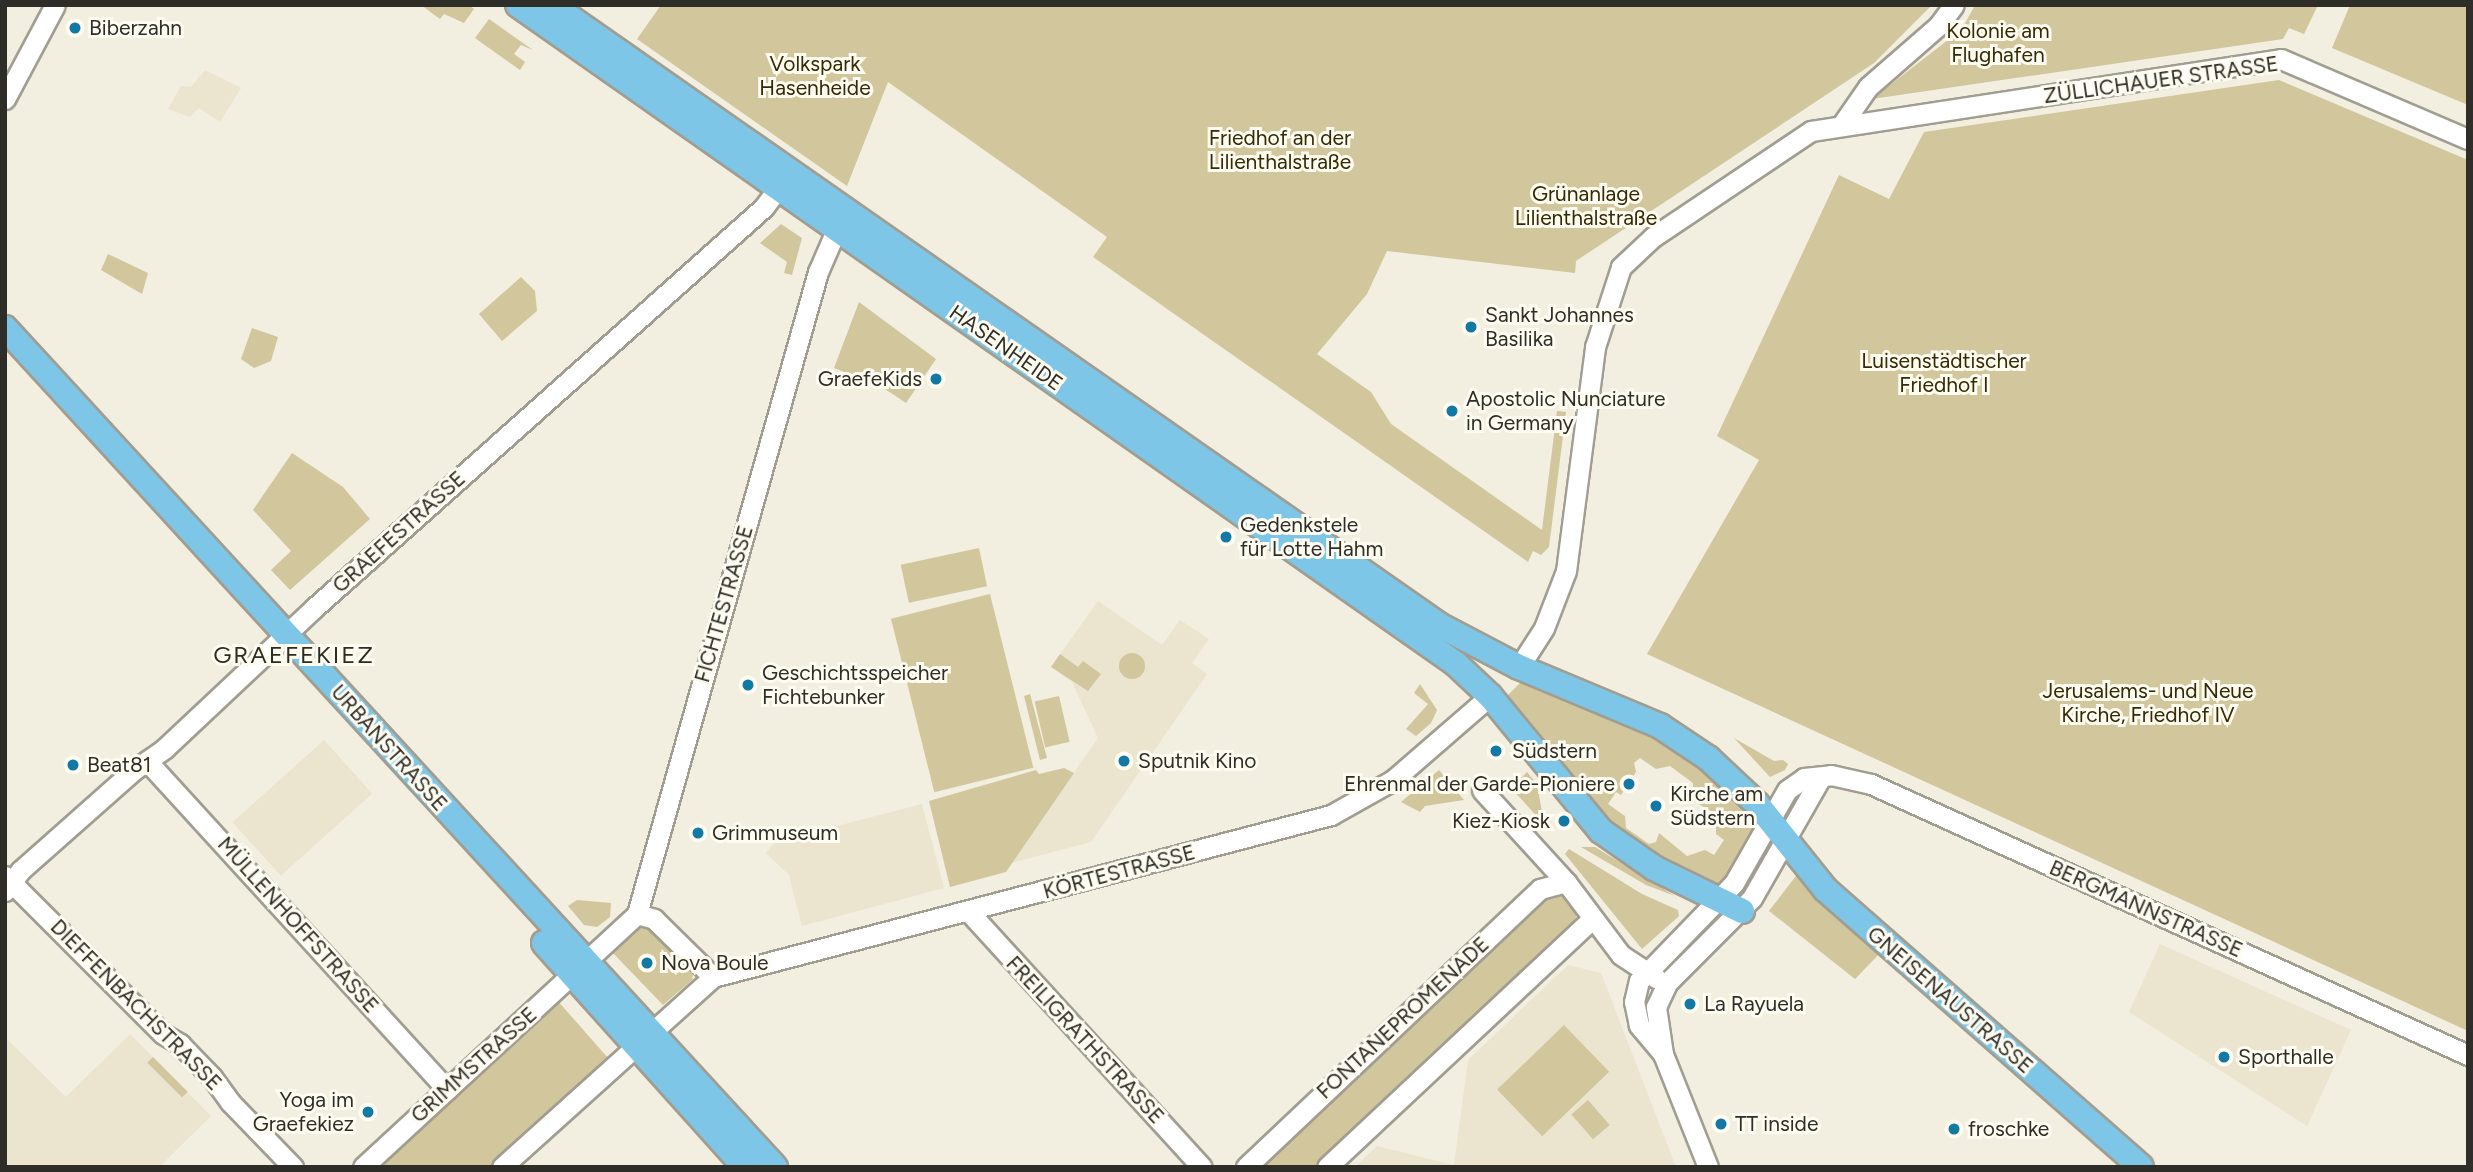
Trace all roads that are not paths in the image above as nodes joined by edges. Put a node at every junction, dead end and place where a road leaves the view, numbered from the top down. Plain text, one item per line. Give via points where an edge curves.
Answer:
1 (55, 5) edge
2 (518, 5) edge
3 (552, 5) edge
4 (1954, 5) edge
5 (5, 99) edge
6 (1841, 126) junction
7 (728, 139) junction
8 (2468, 139) edge
9 (785, 180) junction
10 (836, 228) junction
11 (5, 328) edge
12 (5, 353) edge
13 (280, 642) junction
14 (1470, 643) junction
15 (1456, 664) junction
16 (1520, 667) junction
17 (1490, 696) junction
18 (147, 761) junction
19 (1821, 777) junction
20 (1482, 790) dead end
21 (1771, 822) junction
22 (1787, 843) junction
23 (1566, 882) junction
24 (7, 883) edge
25 (1719, 900) junction
26 (1742, 911) junction
27 (969, 912) junction
28 (637, 914) junction
29 (1593, 918) junction
30 (578, 969) junction
31 (1645, 972) junction
32 (713, 977) junction
33 (1667, 984) junction
34 (642, 1038) junction
35 (1663, 1054) junction
36 (2468, 1055) edge
37 (447, 1090) junction
38 (293, 1167) edge
39 (363, 1167) edge
40 (502, 1167) edge
41 (745, 1167) edge
42 (775, 1167) edge
43 (1202, 1167) edge
44 (1246, 1167) edge
45 (1328, 1167) edge
46 (1708, 1167) edge
47 (2141, 1167) edge

1 - 5 street
2 - 7 main road, HASENHEIDE
3 - 7 main road, HASENHEIDE
4 - 6 street via 1938,26 1868,87
6 - 8 street, ZÜLLICHAUER STRASSE via 2281,59
6 - 16 street, ZÜLLICHAUER STRASSE via 1811,131 1653,237 1621,267 1595,347 1566,571 1545,628
7 - 9 main road, HASENHEIDE
9 - 10 main road, HASENHEIDE
9 - 13 street, GRAEFESTRASSE
9 - 14 main road, HASENHEIDE
10 - 15 main road, HASENHEIDE
10 - 28 street, FICHTESTRASSE via 815,285
11 - 13 main road, URBANSTRASSE
12 - 13 main road, URBANSTRASSE
13 - 18 street, GRAEFESTRASSE
13 - 30 main road, URBANSTRASSE
14 - 15 main road
14 - 16 main road, HASENHEIDE
15 - 17 main road, HASENHEIDE
16 - 17 main road
16 - 21 main road via 1668,731 1724,771
17 - 25 main road via 1601,831 1654,869
17 - 27 street, KÖRTESTRASSE via 1393,780 1344,810
18 - 24 street, GRAEFESTRASSE
18 - 37 street, MÜLLENHOFFSTRASSE
19 - 21 street via 1795,783 1781,797
19 - 22 street
19 - 36 street, BERGMANNSTRASSE via 1842,775 1871,784
20 - 23 street
21 - 22 main road, GNEISENAUSTRASSE
21 - 25 street via 1747,866
22 - 26 street
22 - 47 main road, GNEISENAUSTRASSE via 1851,914
23 - 29 street
23 - 44 street, FONTANEPROMENADE via 1540,889
24 - 38 street, DIEFFENBACHSTRASSE via 163,1034 188,1052
25 - 26 main road
25 - 31 street
26 - 33 street
27 - 32 street, KÖRTESTRASSE
27 - 43 street, FREILIGRATHSTRASSE
28 - 30 street
28 - 32 street via 654,919
29 - 31 street via 1621,956
29 - 45 street
30 - 34 main road, URBANSTRASSE
30 - 37 street, GRIMMSTRASSE
31 - 33 street
31 - 35 street via 1635,991 1636,1014 1646,1038
32 - 34 street, KÖRTESTRASSE
33 - 35 street via 1655,1013
34 - 40 street
34 - 41 main road, URBANSTRASSE
34 - 42 main road, URBANSTRASSE
35 - 46 street
37 - 39 street, GRIMMSTRASSE

